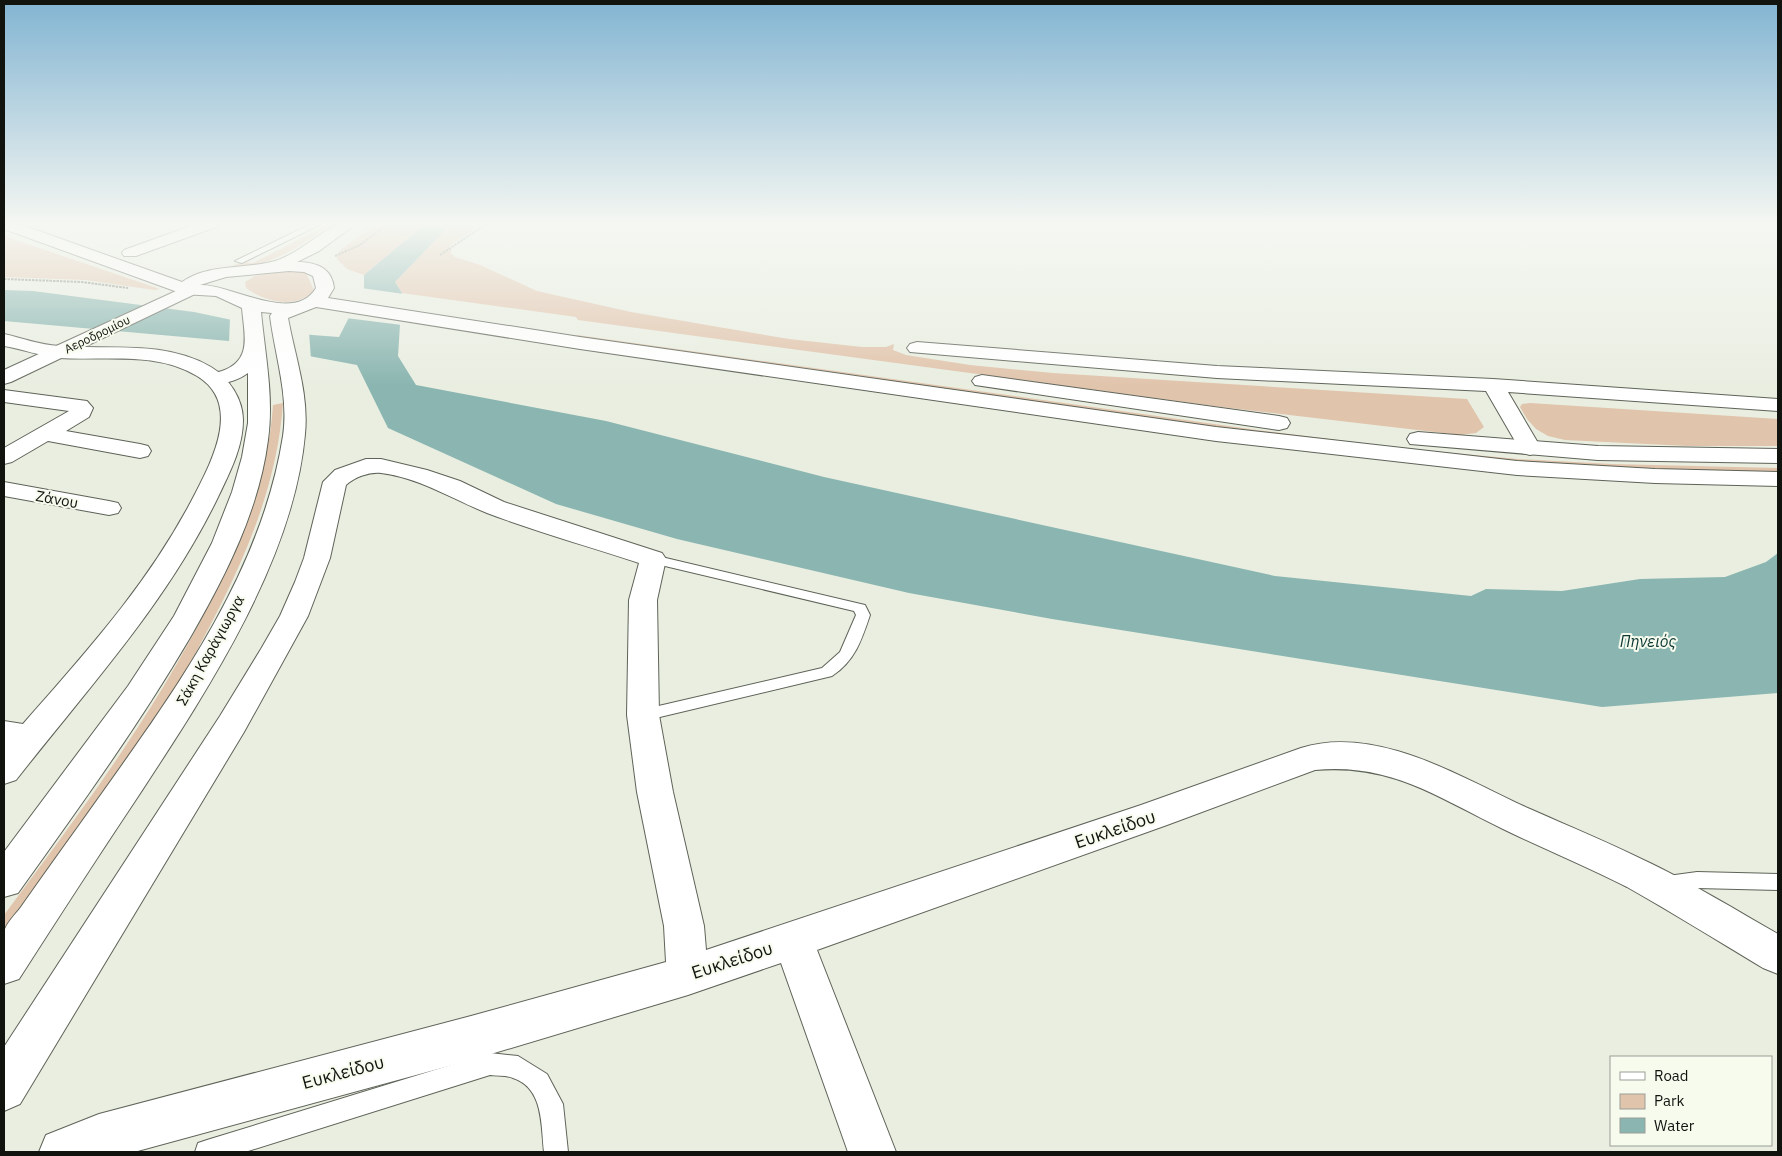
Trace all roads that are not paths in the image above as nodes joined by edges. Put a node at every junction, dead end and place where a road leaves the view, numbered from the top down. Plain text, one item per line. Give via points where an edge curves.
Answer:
1 (155, 278) edge
2 (203, 278) edge
3 (236, 278) edge
4 (321, 278) edge
5 (189, 290) junction
6 (234, 297) junction
7 (345, 303) junction
8 (310, 304) junction
9 (251, 308) junction
10 (573, 330) junction
11 (4, 340) edge
12 (917, 348) dead end
13 (60, 351) junction
14 (253, 358) junction
15 (289, 362) junction
16 (903, 370) dead end
17 (4, 378) edge
18 (962, 378) dead end
19 (215, 379) junction
20 (1493, 386) junction
21 (4, 396) edge
22 (1778, 405) edge
23 (45, 434) junction
24 (1530, 448) junction
25 (140, 451) dead end
26 (4, 456) edge
27 (1778, 456) edge
28 (1778, 479) edge
29 (4, 489) edge
30 (109, 508) dead end
31 (653, 559) junction
32 (643, 715) junction
33 (17, 735) edge
34 (4, 771) edge
35 (4, 881) edge
36 (1778, 882) edge
37 (1656, 884) junction
38 (793, 940) junction
39 (1778, 955) edge
40 (4, 965) edge
41 (688, 975) junction
42 (4, 1088) edge
43 (63, 1152) edge
44 (207, 1152) edge
45 (556, 1152) edge
46 (872, 1152) edge

1 - 5 main road
2 - 5 main road via 192,281 187,286
3 - 6 main road via 231,288
4 - 8 main road via 325,285
5 - 6 main road via 214,290
5 - 13 main road, Αεροδρομίου
6 - 9 main road
7 - 8 main road
7 - 8 main road via 316,313
7 - 10 main road
7 - 10 main road via 389,312
8 - 9 main road
8 - 15 main road via 296,327
8 - 15 main road, Σάκη Καράγιωργα via 279,316
9 - 14 main road
10 - 16 main road
10 - 28 main road via 1216,434 1388,455 1575,472
11 - 13 main road
12 - 20 main road via 1217,372
13 - 17 main road, Αεροδρομίου
13 - 19 main road via 168,357 189,364
14 - 19 main road via 239,371
14 - 35 main road via 260,412 257,441 246,487 222,551 197,601 135,703
15 - 40 main road, Σάκη Καράγιωργα via 295,404 290,459 274,520 246,585 173,716
18 - 24 main road via 1254,420
19 - 33 main road via 231,409 231,432 219,469 198,515 166,572 101,656
20 - 22 main road
20 - 24 main road
21 - 23 main road via 82,408 76,416
23 - 25 main road
23 - 26 main road
24 - 27 main road
29 - 30 main road, Ζάνου
31 - 32 main road via 643,600
31 - 32 lane via 860,608 863,615 845,659 827,672
31 - 42 main road via 495,507 420,475 366,466 343,475 335,482 332,491 309,582 276,649 222,741
32 - 41 main road via 655,792 684,926
33 - 34 main road
36 - 37 lane via 1697,880
37 - 38 main road, Ευκλείδου via 1392,763 1350,754 1331,754
37 - 39 main road, Ευκλείδου
38 - 41 main road, Ευκλείδου
38 - 46 main road
41 - 43 main road, Ευκλείδου via 471,1038 99,1138
44 - 45 lane via 490,1064 518,1067 539,1082 551,1104

